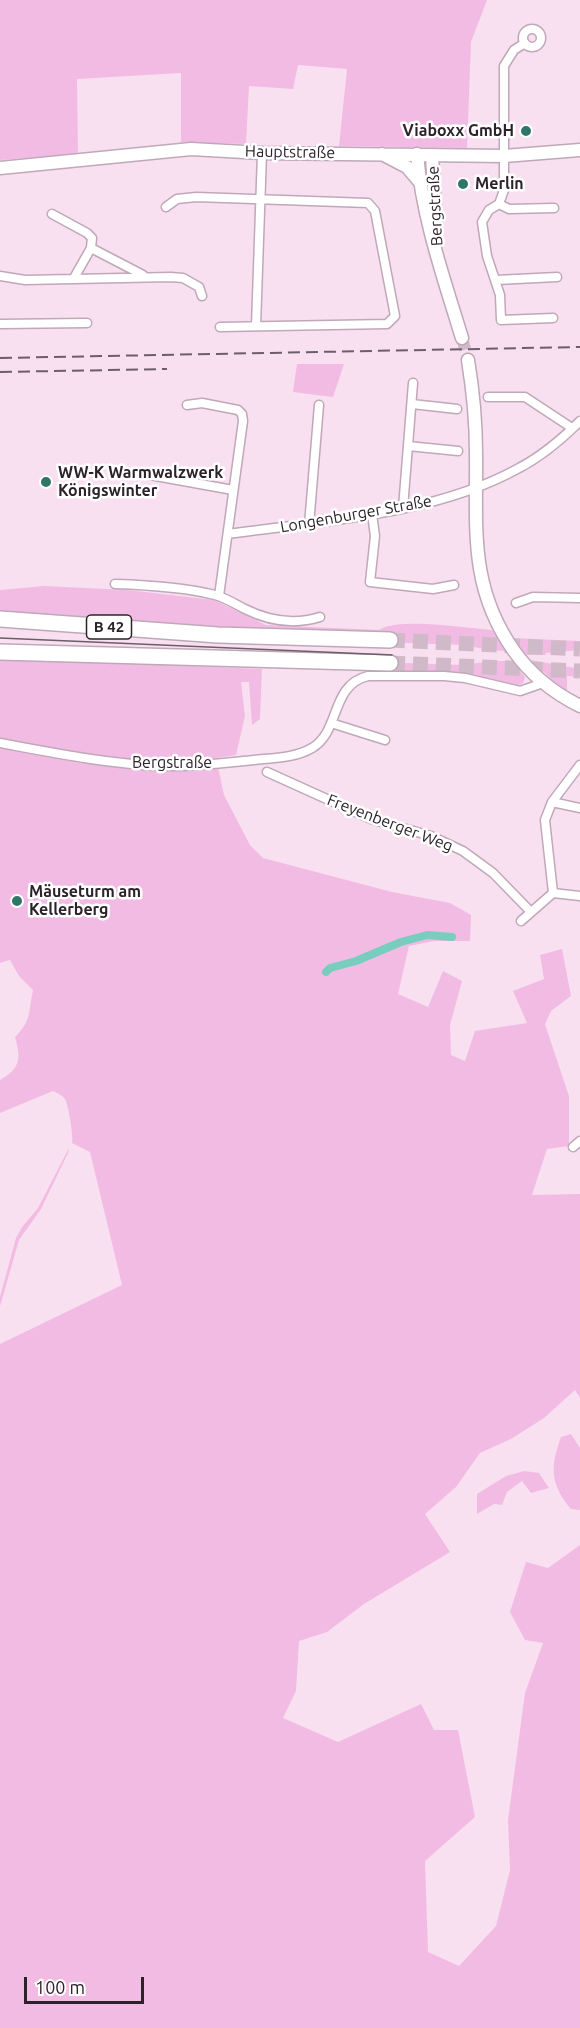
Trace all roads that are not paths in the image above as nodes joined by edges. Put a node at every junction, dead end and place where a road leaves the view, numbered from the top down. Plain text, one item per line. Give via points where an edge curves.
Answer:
1 (525, 43) dead end
2 (580, 150) edge
3 (262, 153) junction
4 (381, 154) junction
5 (417, 154) junction
6 (432, 155) junction
7 (504, 156) junction
8 (0, 168) edge
9 (419, 181) junction
10 (259, 200) junction
11 (500, 204) junction
12 (166, 207) dead end
13 (554, 208) dead end
14 (52, 214) dead end
15 (91, 248) junction
16 (438, 257) junction
17 (0, 276) edge
18 (147, 277) junction
19 (556, 277) dead end
20 (74, 278) junction
21 (496, 280) junction
22 (202, 297) dead end
23 (553, 318) dead end
24 (87, 323) dead end
25 (0, 324) edge
26 (256, 326) junction
27 (220, 327) dead end
28 (462, 338) tunnel mouth
29 (468, 360) tunnel mouth
30 (413, 383) dead end
31 (488, 397) dead end
32 (412, 404) junction
33 (187, 405) dead end
34 (319, 405) dead end
35 (457, 409) dead end
36 (577, 425) edge
37 (408, 446) junction
38 (458, 450) dead end
39 (139, 473) dead end
40 (476, 488) junction
41 (233, 490) junction
42 (403, 508) junction
43 (372, 514) junction
44 (309, 525) junction
45 (228, 534) junction
46 (115, 584) dead end
47 (454, 585) dead end
48 (219, 596) junction
49 (580, 598) edge
50 (516, 603) dead end
51 (320, 617) dead end
52 (0, 619) edge
53 (390, 640) tunnel mouth
54 (0, 652) edge
55 (390, 663) tunnel mouth
56 (543, 683) junction
57 (580, 706) edge
58 (331, 723) junction
59 (385, 740) dead end
60 (0, 744) edge
61 (580, 765) edge
62 (267, 772) dead end
63 (552, 802) junction
64 (580, 808) edge
65 (553, 893) junction
66 (580, 896) edge
67 (531, 912) junction
68 (521, 921) dead end
69 (580, 1141) edge
70 (573, 1148) dead end

1 - 7 street via 514,50 504,66
2 - 7 street, Hauptstraße
3 - 4 street, Hauptstraße
3 - 8 street, Hauptstraße via 191,149
3 - 10 street
4 - 5 street, Hauptstraße
4 - 9 street, Bergstraße via 407,167
5 - 6 street, Hauptstraße
5 - 9 street, Bergstraße
6 - 7 street, Hauptstraße
6 - 16 street, Bergstraße
7 - 11 street via 506,179
9 - 16 street, Bergstraße
10 - 12 street via 177,198
10 - 26 street
10 - 26 street via 368,203 373,207 395,316 387,324
11 - 13 street via 509,209
11 - 21 street via 489,210 482,222 486,256
14 - 15 street via 87,233 92,238
15 - 18 street
15 - 20 street
16 - 28 street, Bergstraße
17 - 20 street via 25,280
18 - 20 street
18 - 22 street via 183,278 199,287
19 - 21 street
21 - 23 street via 501,320
24 - 25 street
26 - 27 street
29 - 40 street via 475,421
30 - 32 street
31 - 36 street, Longenburger Straße via 525,397
32 - 35 street
32 - 37 street
33 - 41 street via 202,403 242,414
34 - 44 street
36 - 40 street, Longenburger Straße via 519,469
37 - 38 street
37 - 42 street
39 - 41 street
40 - 42 street, Longenburger Straße
40 - 56 street via 476,537 488,603 508,642
41 - 45 street
42 - 43 street, Longenburger Straße
43 - 44 street, Longenburger Straße
43 - 47 street via 375,536 370,582 433,589
44 - 45 street, Longenburger Straße
45 - 48 street
46 - 48 street via 189,589
48 - 51 street via 278,620 304,622
49 - 50 street via 533,597
52 - 53 highway, B 42 via 218,635
54 - 55 highway, B 42
56 - 57 street
56 - 58 street, Bergstraße via 520,691 465,678 368,676 350,683
58 - 59 street
58 - 60 street, Bergstraße via 314,747 299,755 187,766 107,762
61 - 63 street
62 - 67 street, Freyenberger Weg via 371,819 431,836 463,851 493,873
63 - 64 street
63 - 65 street via 545,820
65 - 66 street
65 - 67 street
67 - 68 street
69 - 70 street

